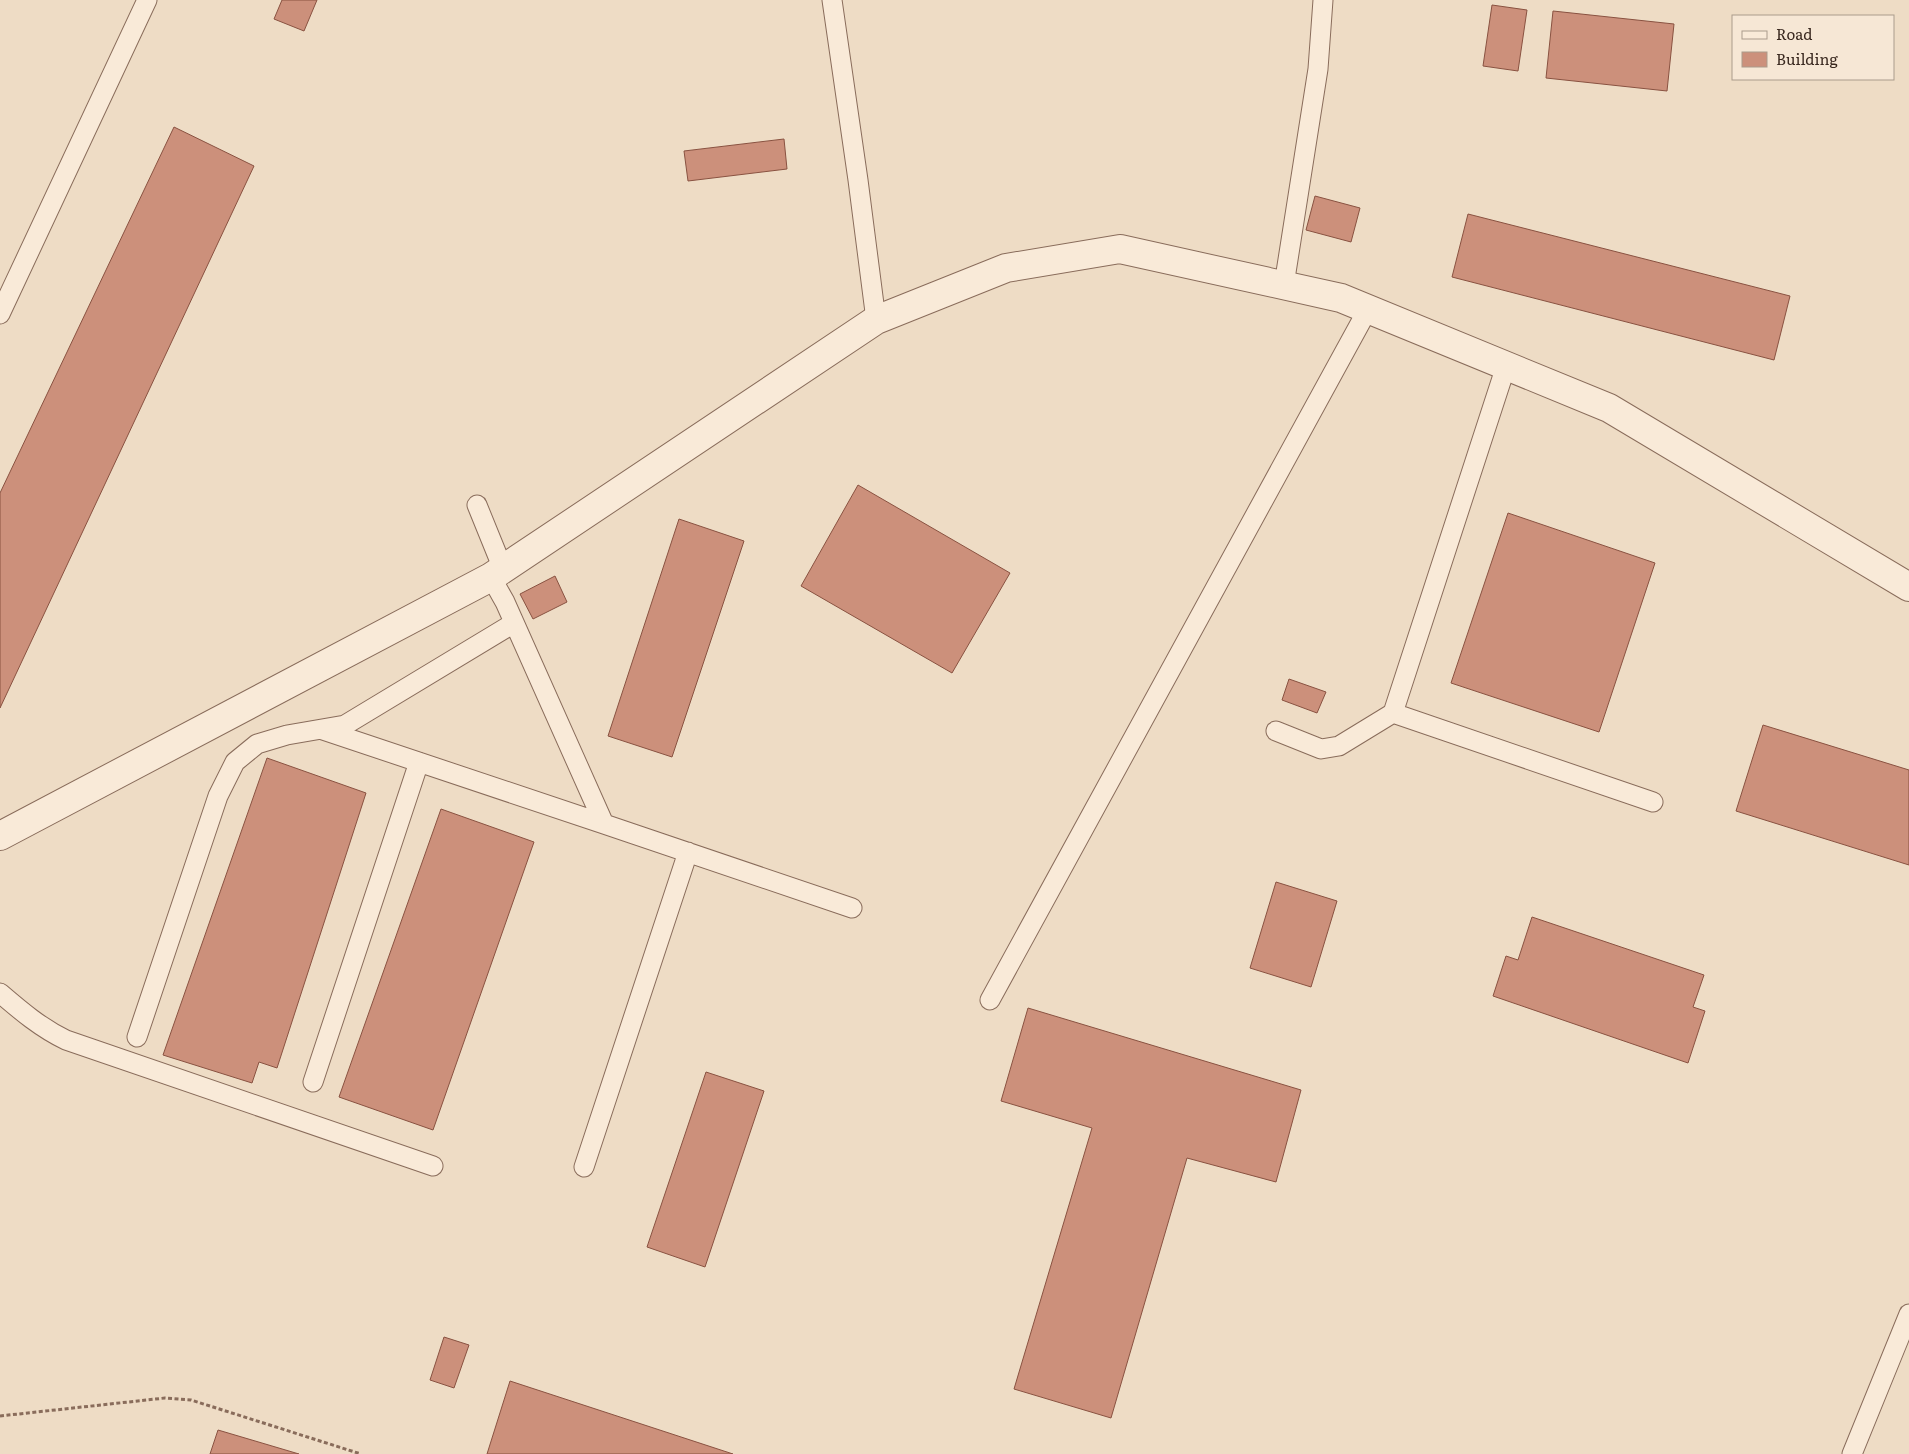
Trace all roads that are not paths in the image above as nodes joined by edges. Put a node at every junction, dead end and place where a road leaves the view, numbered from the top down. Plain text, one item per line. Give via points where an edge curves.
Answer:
1 (146, 0) edge
2 (832, 0) edge
3 (1323, 0) edge
4 (1284, 285) junction
5 (1368, 309) junction
6 (0, 314) edge
7 (876, 320) junction
8 (1506, 366) junction
9 (477, 505) dead end
10 (497, 573) junction
11 (1909, 587) edge
12 (514, 623) junction
13 (1393, 713) junction
14 (321, 729) junction
15 (1276, 731) dead end
16 (418, 762) junction
17 (1654, 802) dead end
18 (604, 824) junction
19 (0, 836) edge
20 (688, 852) junction
21 (852, 908) dead end
22 (0, 993) edge
23 (990, 1000) dead end
24 (137, 1037) dead end
25 (313, 1082) dead end
26 (433, 1166) dead end
27 (584, 1167) dead end
28 (1909, 1314) edge
29 (1852, 1454) edge

1 - 6 lane
2 - 7 lane
3 - 4 lane via 1318,68
4 - 5 street via 1341,298
4 - 7 street via 1120,249 1006,268
5 - 8 street
5 - 23 lane
7 - 10 street
8 - 11 street via 1609,408
8 - 13 lane
9 - 10 lane
10 - 12 lane
10 - 19 street
12 - 14 lane via 345,725
12 - 18 lane
13 - 15 lane via 1339,746 1321,749
13 - 17 lane
14 - 16 lane
14 - 24 lane via 257,744 234,762 218,796
16 - 18 lane
16 - 25 lane
18 - 20 lane
20 - 21 lane
20 - 27 lane
22 - 26 lane via 35,1023 66,1040
28 - 29 lane

